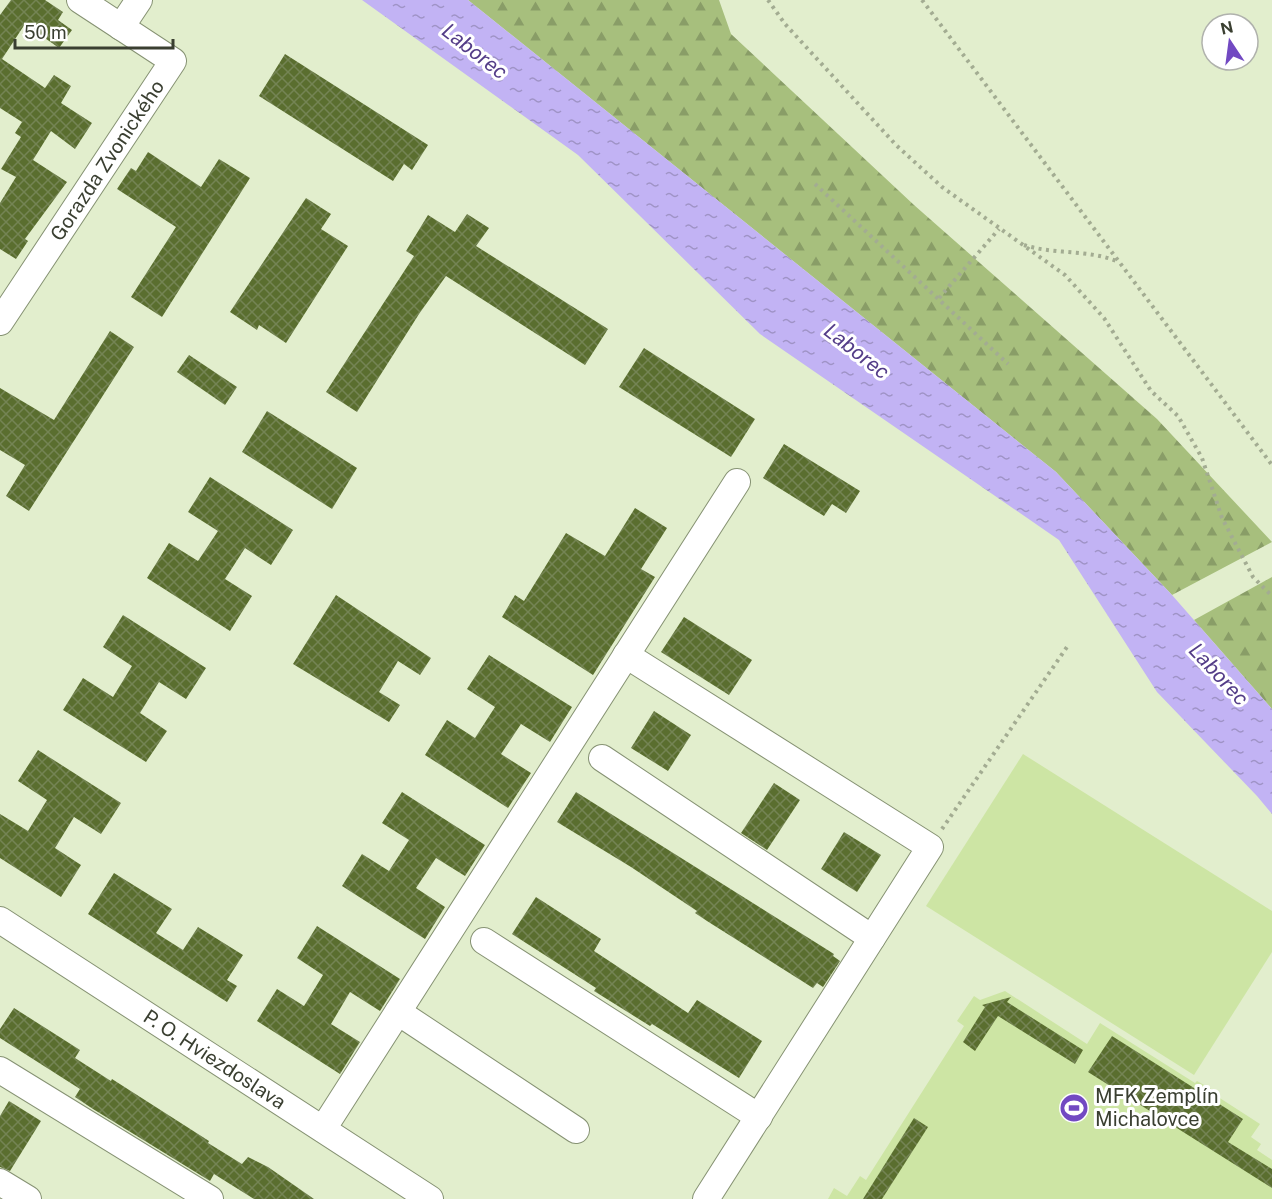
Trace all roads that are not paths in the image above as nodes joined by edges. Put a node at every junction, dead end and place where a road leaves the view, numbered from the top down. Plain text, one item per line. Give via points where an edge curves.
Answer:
1 (80, 0) edge
2 (139, 0) edge
3 (121, 27) junction
4 (0, 322) edge
5 (737, 482) dead end
6 (626, 655) junction
7 (602, 758) dead end
8 (0, 920) edge
9 (872, 938) junction
10 (484, 941) dead end
11 (398, 1012) junction
12 (0, 1070) edge
13 (759, 1117) junction
14 (322, 1129) junction
15 (576, 1130) dead end
16 (0, 1182) edge
17 (28, 1199) edge
18 (210, 1199) edge
19 (430, 1199) edge
20 (706, 1199) edge

1 - 3 street, Gorazda Zvonického
2 - 3 street
3 - 4 street, Gorazda Zvonického via 173,61
5 - 6 street
6 - 9 street via 930,847
6 - 11 street
7 - 9 street
8 - 14 street, P. O. Hviezdoslava
9 - 13 street
10 - 13 street
11 - 14 street
11 - 15 street
12 - 18 street
13 - 20 street
14 - 19 street, P. O. Hviezdoslava
16 - 17 street

